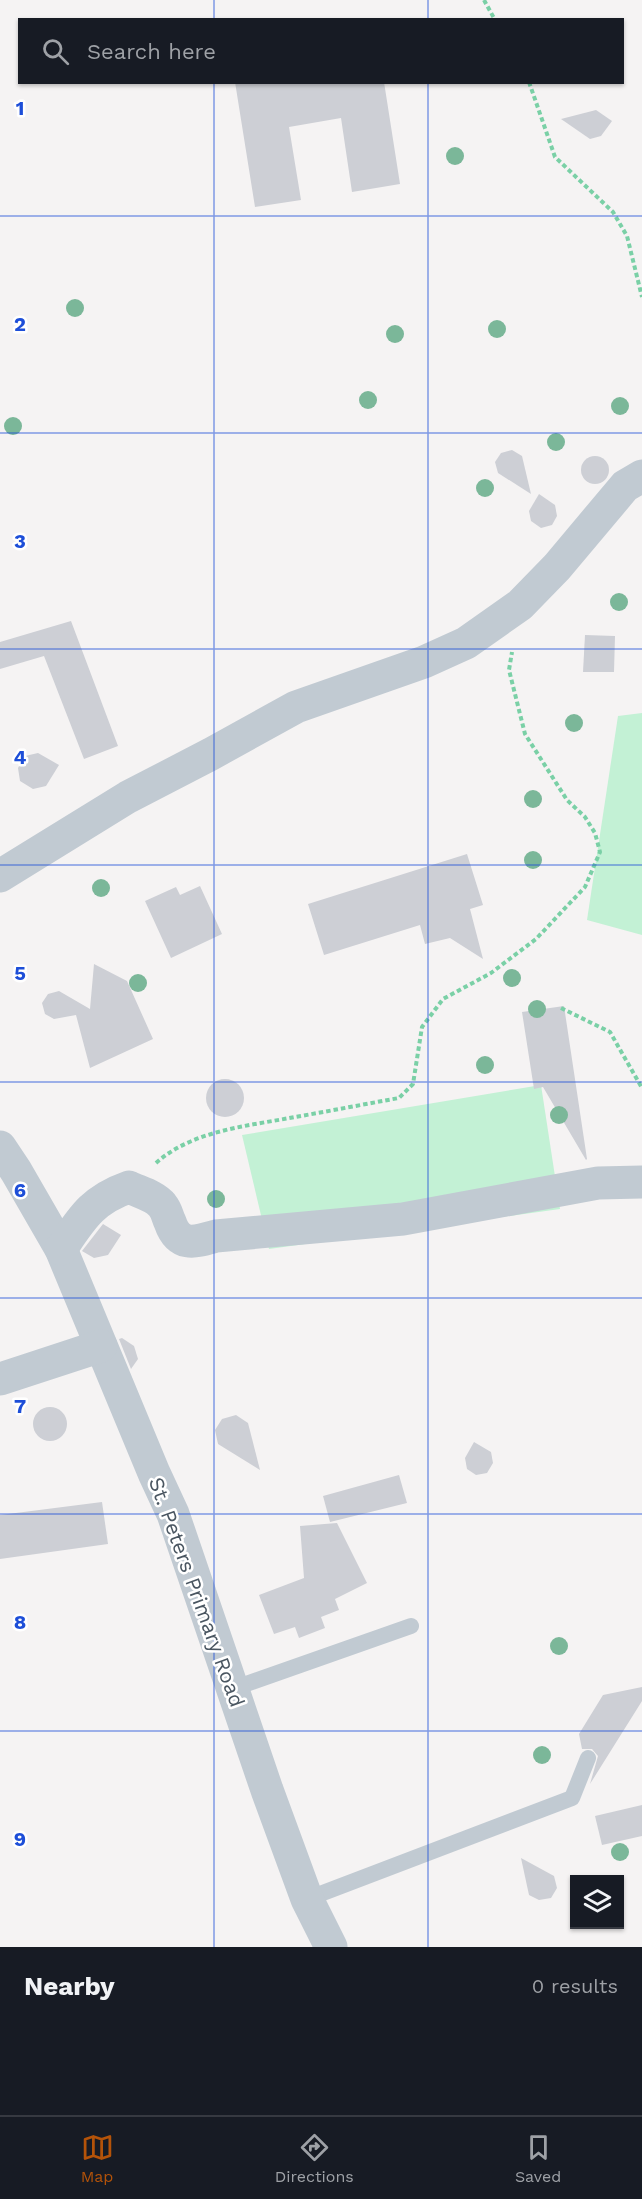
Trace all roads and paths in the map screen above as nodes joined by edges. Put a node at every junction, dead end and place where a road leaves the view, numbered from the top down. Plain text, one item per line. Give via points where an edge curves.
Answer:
1 (484, 0) edge
2 (494, 18) edge
3 (530, 84) edge
4 (642, 297) edge
5 (642, 476) edge
6 (520, 605) junction
7 (0, 876) edge
8 (561, 1008) dead end
9 (642, 1088) edge
10 (0, 1147) edge
11 (642, 1182) edge
12 (129, 1187) junction
13 (61, 1249) junction
14 (101, 1346) junction
15 (0, 1379) edge
16 (411, 1626) dead end
17 (232, 1689) junction
18 (588, 1758) dead end
19 (307, 1899) junction
20 (331, 1947) edge

1 - 2 path
3 - 4 path via 555,157 613,212 627,236
5 - 6 street via 625,486
6 - 7 street via 466,643 296,707 128,797
6 - 12 path via 509,670 525,734 567,800 595,833 600,852 585,887 536,939 491,974 443,999 422,1027 413,1084 399,1098 200,1137 167,1154
8 - 9 path via 610,1032
10 - 13 street, St. Peters Primary Road
11 - 12 street via 598,1183 404,1219 216,1236 189,1242 181,1240 161,1203
12 - 13 street via 101,1199
13 - 14 street, St. Peters Primary Road
14 - 15 street
14 - 17 street, St. Peters Primary Road via 173,1514
16 - 17 lane
17 - 19 street, St. Peters Primary Road
18 - 19 lane via 572,1798
19 - 20 street, St. Peters Primary Road

